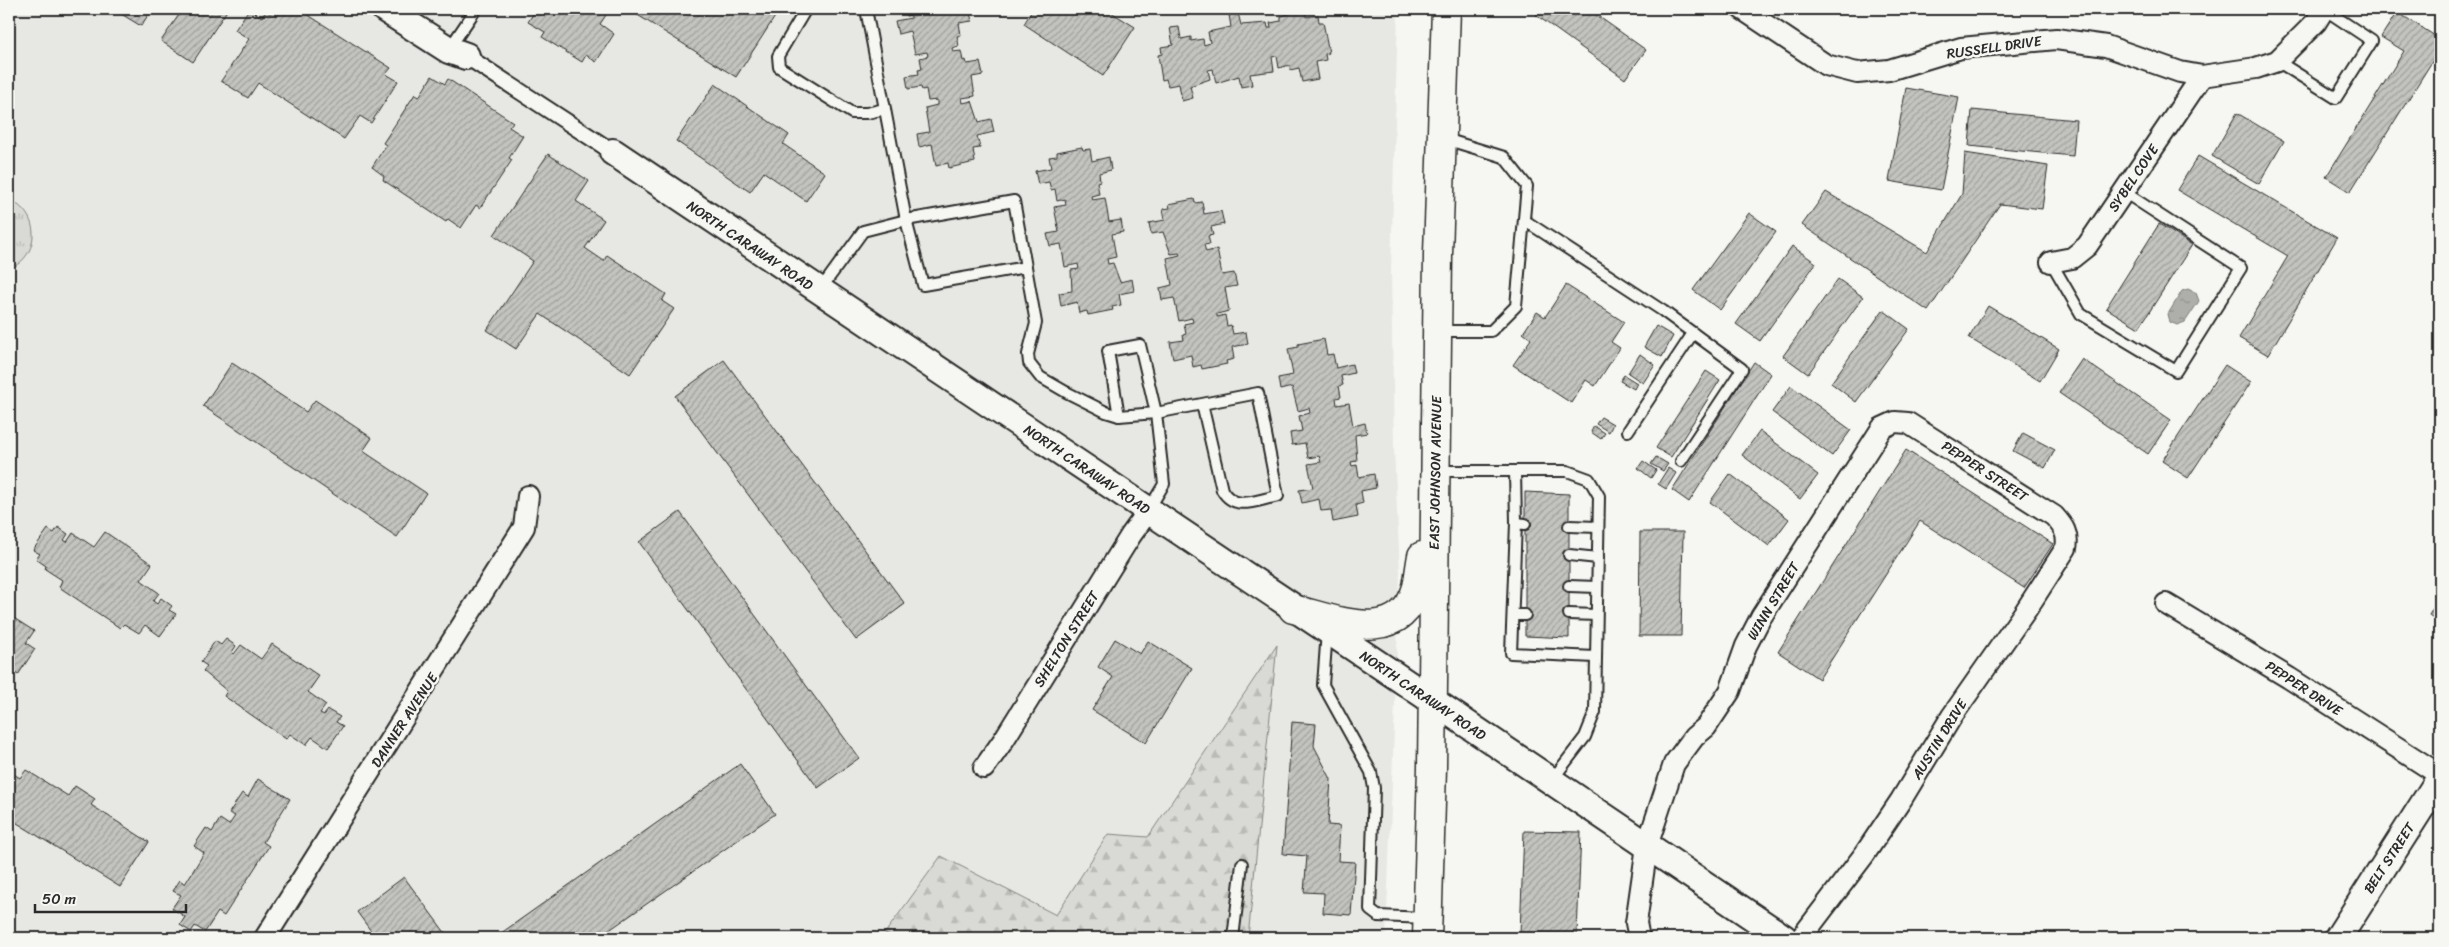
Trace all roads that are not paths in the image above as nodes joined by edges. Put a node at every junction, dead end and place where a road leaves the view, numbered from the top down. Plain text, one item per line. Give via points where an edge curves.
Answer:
1 (385, 9) edge
2 (476, 9) edge
3 (806, 9) edge
4 (866, 9) edge
5 (1446, 9) edge
6 (1742, 9) edge
7 (2324, 9) edge
8 (457, 53) junction
9 (2277, 61) junction
10 (2202, 76) junction
11 (885, 109) junction
12 (1441, 138) junction
13 (613, 152) joint
14 (2124, 192) junction
15 (906, 220) junction
16 (1524, 220) junction
17 (2051, 262) joint
18 (1026, 267) junction
19 (819, 291) junction
20 (1437, 331) junction
21 (1692, 333) junction
22 (1202, 404) junction
23 (1156, 413) junction
24 (1119, 416) junction
25 (1895, 422) joint
26 (1628, 431) dead end
27 (1682, 462) dead end
28 (1435, 471) junction
29 (1515, 471) junction
30 (528, 496) dead end
31 (1149, 510) junction
32 (1569, 526) dead end
33 (1598, 527) junction
34 (2066, 534) joint
35 (1569, 556) dead end
36 (1598, 558) junction
37 (1525, 585) dead end
38 (1514, 586) junction
39 (1569, 586) dead end
40 (1597, 587) junction
41 (2166, 604) dead end
42 (1293, 609) junction
43 (1569, 614) dead end
44 (1513, 615) junction
45 (1525, 615) dead end
46 (1596, 615) junction
47 (1327, 630) junction
48 (1596, 657) junction
49 (1432, 702) junction
50 (984, 768) dead end
51 (2440, 776) edge
52 (1551, 782) junction
53 (1647, 846) junction
54 (1242, 864) dead end
55 (1427, 928) edge
56 (265, 938) edge
57 (1233, 938) edge
58 (1639, 938) edge
59 (1784, 938) edge
60 (1800, 938) edge
61 (2338, 938) edge

1 - 8 street, NORTH CARAWAY ROAD
2 - 8 lane
3 - 11 lane via 778,56 779,67 852,113
4 - 11 lane
5 - 12 main road, EAST JOHNSON AVENUE
6 - 10 street, RUSSELL DRIVE via 1826,65 1857,73 1889,70 1961,48 2056,39 2106,46 2180,72
7 - 9 street via 2316,22
7 - 9 lane via 2372,41 2336,98
8 - 13 street, NORTH CARAWAY ROAD
9 - 10 street, RUSSELL DRIVE via 2256,68
10 - 14 street, SYBEL COVE
11 - 15 lane
12 - 16 lane via 1504,157 1527,186
12 - 20 main road, EAST JOHNSON AVENUE
13 - 19 street, NORTH CARAWAY ROAD
14 - 17 street, SYBEL COVE via 2087,246 2072,258
14 - 17 lane via 2242,268 2176,371 2081,314
15 - 18 lane via 923,285
15 - 18 lane via 1014,201
15 - 19 lane via 863,231
16 - 20 lane via 1516,306 1491,331
16 - 21 lane
18 - 24 lane via 1036,323 1028,354 1033,370 1066,392
19 - 31 street, NORTH CARAWAY ROAD
20 - 28 main road, EAST JOHNSON AVENUE
21 - 26 lane
21 - 27 lane via 1742,369
22 - 22 lane via 1258,393 1278,496 1230,502 1222,490
22 - 23 lane
23 - 24 lane
23 - 24 lane via 1140,345 1108,351
23 - 31 lane via 1164,484
25 - 34 street, PEPPER STREET via 1908,422 2054,516
25 - 53 street, WINN STREET via 1882,428 1761,617 1746,646 1730,691 1706,728 1694,737 1674,764
28 - 29 lane
28 - 42 main road via 1417,587 1404,609 1385,623 1361,626
28 - 49 main road, EAST JOHNSON AVENUE
29 - 33 lane via 1567,471 1589,479 1599,496
29 - 38 lane via 1520,556
30 - 56 street, DANNER AVENUE via 524,527 464,627
31 - 42 street, NORTH CARAWAY ROAD
31 - 50 street, SHELTON STREET
32 - 33 lane
33 - 36 lane
34 - 60 street, AUSTIN DRIVE via 2066,548 1952,716 1901,800 1864,856
35 - 36 lane
36 - 40 lane
37 - 38 lane
38 - 44 lane
39 - 40 lane
40 - 46 lane
41 - 51 street, PEPPER DRIVE via 2289,678
42 - 47 street, NORTH CARAWAY ROAD
43 - 46 lane
44 - 45 lane
44 - 48 lane via 1511,653
46 - 48 lane
47 - 49 street, NORTH CARAWAY ROAD
47 - 55 lane via 1323,685 1371,772 1374,788 1370,910 1378,916
48 - 52 lane via 1595,712 1585,737
49 - 52 street, NORTH CARAWAY ROAD
49 - 55 main road, EAST JOHNSON AVENUE
51 - 61 street, BELT STREET
52 - 53 street, NORTH CARAWAY ROAD
53 - 58 street, WINN STREET via 1636,923
53 - 59 street, NORTH CARAWAY ROAD
54 - 57 lane

